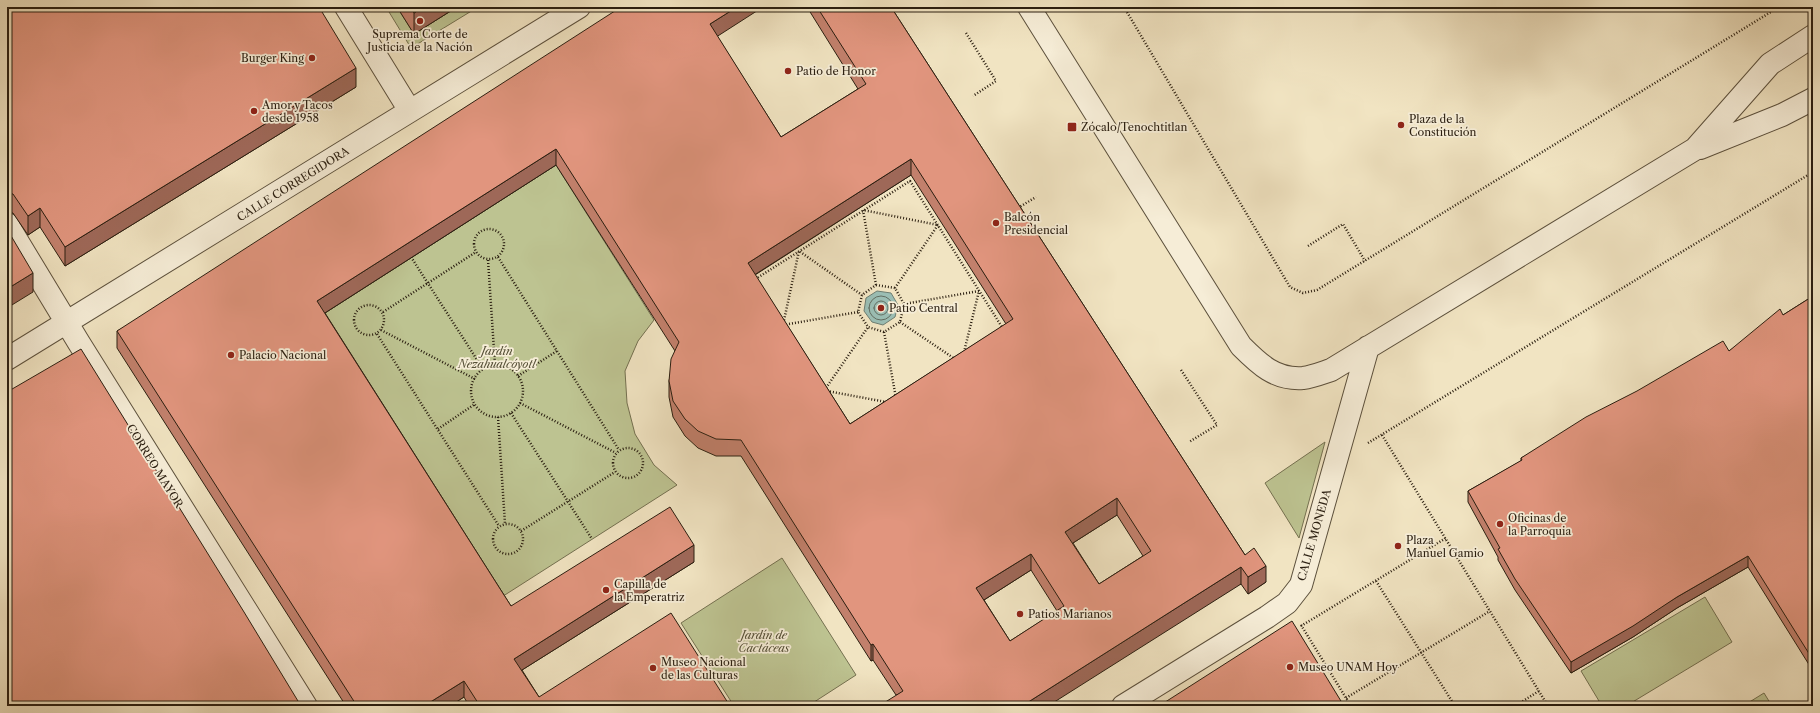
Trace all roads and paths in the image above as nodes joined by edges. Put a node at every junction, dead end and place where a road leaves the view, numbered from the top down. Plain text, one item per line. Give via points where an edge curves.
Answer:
1 (346, 7) edge
2 (579, 7) edge
3 (1029, 7) edge
4 (1124, 7) edge
5 (1779, 7) edge
6 (966, 33) dead end
7 (1813, 36) edge
8 (973, 96) dead end
9 (1813, 99) edge
10 (410, 111) junction
11 (1695, 149) junction
12 (1813, 172) edge
13 (1036, 197) dead end
14 (863, 210) junction
15 (1013, 212) edge
16 (7, 224) edge
17 (938, 225) junction
18 (1308, 246) dead end
19 (957, 248) edge
20 (954, 250) junction
21 (799, 251) junction
22 (476, 252) junction
23 (412, 257) edge
24 (498, 257) junction
25 (488, 260) junction
26 (1365, 261) junction
27 (428, 283) junction
28 (876, 285) junction
29 (895, 288) junction
30 (979, 291) junction
31 (862, 295) junction
32 (904, 304) junction
33 (383, 312) junction
34 (858, 312) junction
35 (900, 322) junction
36 (67, 323) junction
37 (783, 325) junction
38 (868, 327) junction
39 (382, 330) junction
40 (884, 332) junction
41 (377, 334) junction
42 (1368, 347) junction
43 (798, 349) junction
44 (557, 352) junction
45 (794, 352) edge
46 (7, 359) edge
47 (961, 364) junction
48 (495, 365) junction
49 (483, 369) junction
50 (1181, 370) dead end
51 (518, 376) junction
52 (475, 379) junction
53 (824, 390) junction
54 (520, 403) junction
55 (475, 404) junction
56 (897, 404) junction
57 (511, 413) junction
58 (498, 417) junction
59 (438, 429) junction
60 (1382, 434) junction
61 (1190, 442) dead end
62 (619, 450) junction
63 (616, 453) junction
64 (1335, 463) junction
65 (615, 472) junction
66 (568, 501) junction
67 (505, 524) junction
68 (499, 526) junction
69 (521, 531) junction
70 (1446, 538) junction
71 (592, 539) dead end
72 (1376, 581) junction
73 (1287, 603) junction
74 (1490, 611) junction
75 (1302, 626) junction
76 (1421, 652) junction
77 (1539, 691) junction
78 (1346, 698) junction
79 (306, 706) edge
80 (1123, 706) edge
81 (1351, 706) edge
82 (1455, 706) edge
83 (1515, 706) edge
84 (1548, 706) edge

1 - 10 street
2 - 10 street, CALLE CORREGIDORA
3 - 42 street via 1241,346 1261,366 1280,375 1303,378 1331,370
4 - 26 path via 1290,287 1303,293 1317,290
5 - 26 path
6 - 8 path via 996,81
7 - 11 street via 1770,64
9 - 11 street via 1782,115
10 - 36 street, CALLE CORREGIDORA
11 - 42 street
12 - 60 path
13 - 15 path
14 - 17 path
14 - 17 path via 910,181
14 - 21 path
14 - 28 path
16 - 36 street, CORREO MAYOR
17 - 20 path
17 - 29 path
18 - 26 path via 1344,224
19 - 20 path
20 - 30 path
21 - 31 path
21 - 37 path
21 - 37 path via 754,280
22 - 24 path via 474,242 478,233 492,229 501,234 505,244
22 - 25 path
22 - 27 path
23 - 27 path
24 - 25 path
24 - 44 path
25 - 48 path
27 - 33 path
27 - 49 path
28 - 29 path
28 - 31 path
29 - 32 path
30 - 32 path
30 - 47 path
30 - 47 path via 1007,335
31 - 34 path
32 - 35 path
33 - 39 path via 385,321
33 - 41 path via 375,305 364,305 354,316 358,331 367,336
34 - 37 path
34 - 38 path
35 - 40 path
35 - 47 path
36 - 46 street, CALLE CORREGIDORA
36 - 79 street, CORREO MAYOR
37 - 43 path
38 - 40 path
38 - 53 path
39 - 41 path
39 - 52 path
40 - 56 path
41 - 59 path
42 - 64 street, CALLE MONEDA
43 - 45 path
43 - 53 path
44 - 51 path
44 - 62 path
47 - 56 path
48 - 49 path
48 - 51 path via 507,367
49 - 52 path
50 - 61 path via 1217,425
51 - 54 path via 523,384
52 - 55 path via 471,389
53 - 56 path
53 - 56 path via 851,433
54 - 57 path
54 - 63 path
55 - 58 path via 488,415
55 - 59 path
57 - 58 path
57 - 66 path
58 - 67 path
59 - 68 path
60 - 64 path
60 - 70 path
62 - 63 path
62 - 65 path via 634,449 642,456 643,466 633,478 623,478
63 - 65 path via 612,462
64 - 73 street, CALLE MONEDA via 1301,585
65 - 66 path
66 - 69 path
66 - 71 path
67 - 68 path
67 - 69 path via 513,525
68 - 69 path via 493,534 493,544 504,554 514,553 522,546
70 - 72 path
70 - 74 path
72 - 75 path
72 - 76 path
73 - 75 path
73 - 80 street, CALLE MONEDA
74 - 76 path
74 - 77 path
75 - 78 path
76 - 78 path
76 - 82 path
77 - 83 path
77 - 84 path
78 - 81 path

